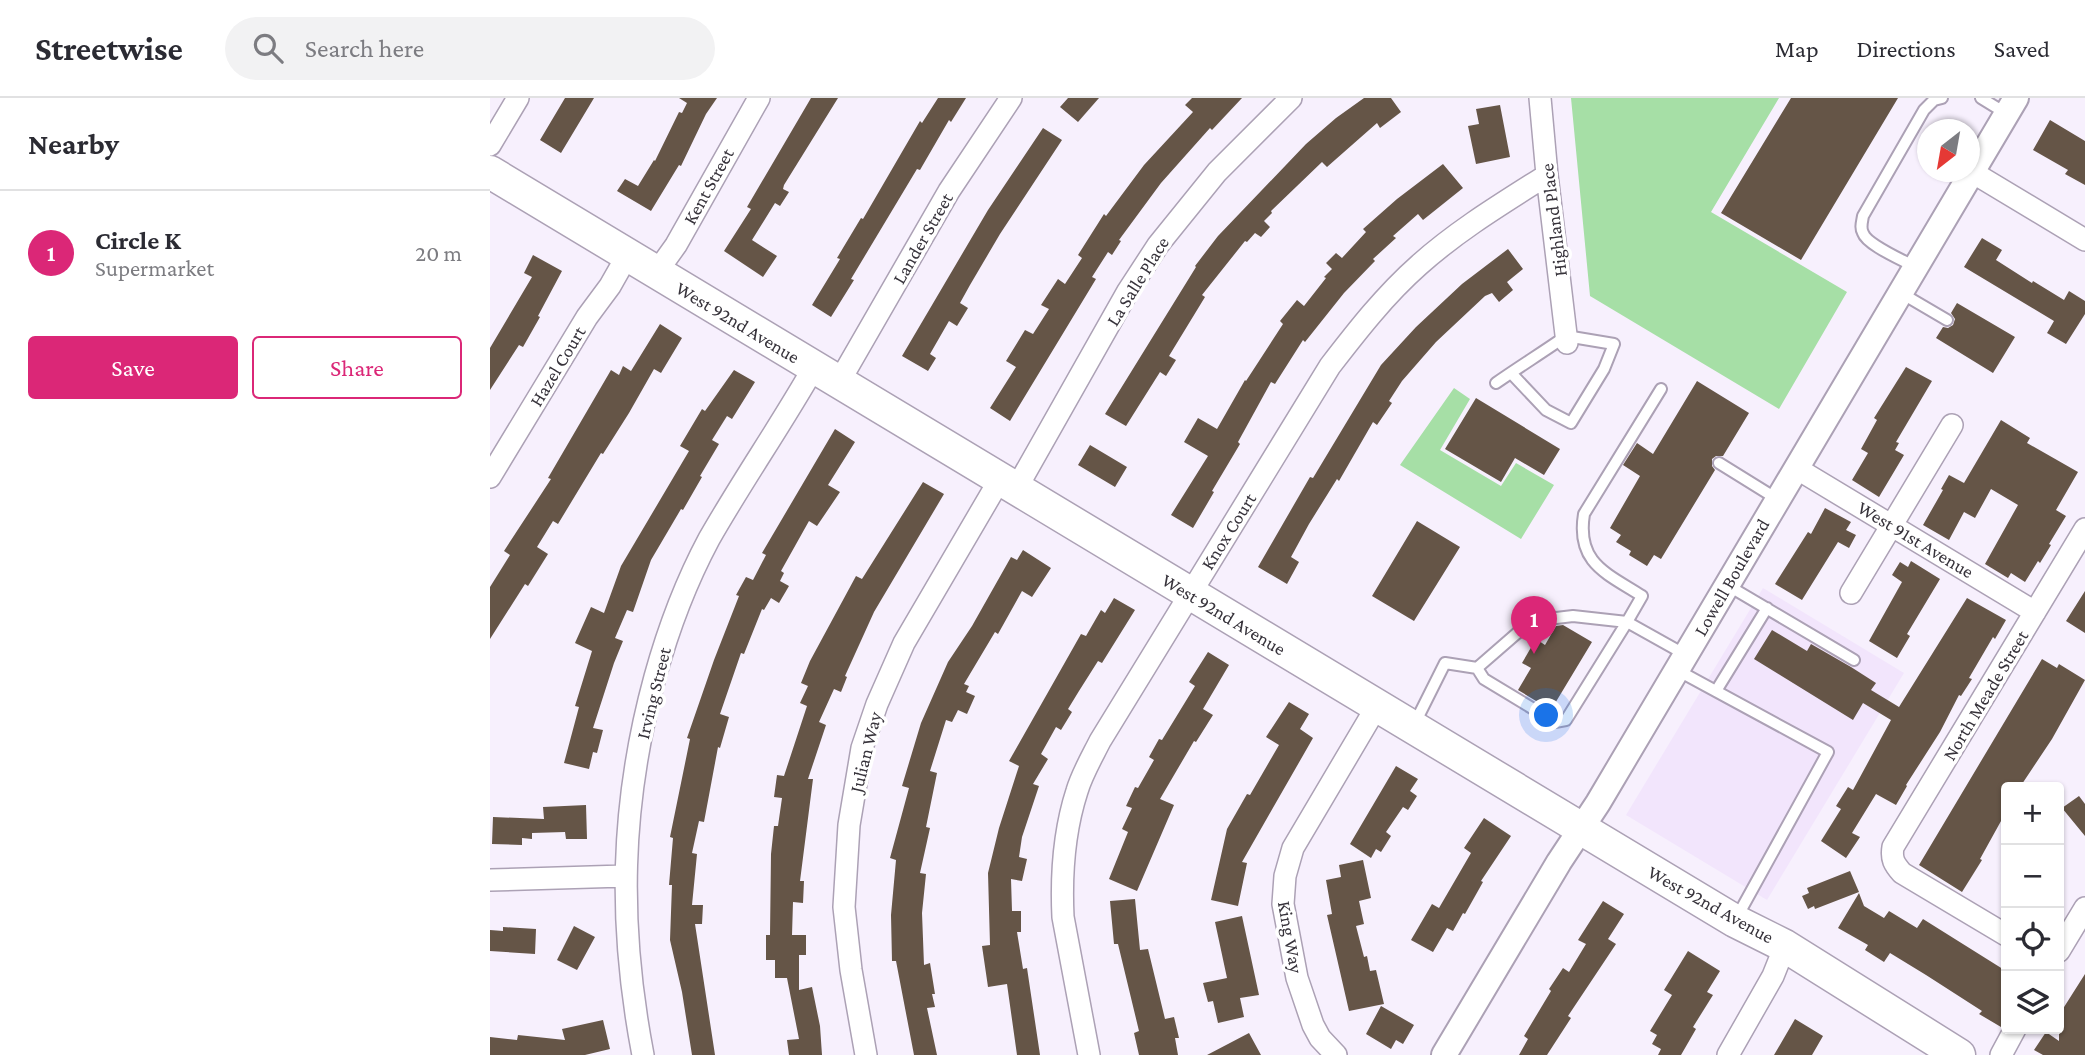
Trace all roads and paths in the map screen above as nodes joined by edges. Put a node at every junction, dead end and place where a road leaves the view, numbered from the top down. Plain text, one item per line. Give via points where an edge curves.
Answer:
1 (518, 98) edge
2 (759, 98) edge
3 (1011, 98) edge
4 (1291, 98) edge
5 (1540, 98) edge
6 (1941, 98) edge
7 (1981, 98) edge
8 (2011, 106) edge
9 (490, 145) edge
10 (1980, 158) edge
11 (490, 172) edge
12 (1547, 175) junction
13 (1980, 177) edge
14 (1966, 182) edge
15 (2085, 240) edge
16 (627, 256) junction
17 (1916, 268) junction
18 (656, 273) junction
19 (1901, 293) junction
20 (1947, 320) dead end
21 (1567, 339) junction
22 (1511, 373) junction
23 (827, 374) junction
24 (1496, 383) dead end
25 (1661, 390) dead end
26 (1952, 425) dead end
27 (1719, 463) dead end
28 (1796, 468) junction
29 (490, 477) edge
30 (1008, 484) junction
31 (1777, 499) junction
32 (1892, 524) junction
33 (2085, 529) edge
34 (1727, 585) junction
35 (1191, 592) junction
36 (1851, 593) dead end
37 (1767, 608) junction
38 (2035, 612) junction
39 (1627, 622) junction
40 (1854, 660) dead end
41 (1681, 662) junction
42 (1476, 668) junction
43 (1716, 691) junction
44 (1377, 706) junction
45 (1413, 727) junction
46 (1581, 828) junction
47 (625, 876) junction
48 (490, 880) edge
49 (2085, 908) edge
50 (1735, 921) junction
51 (2001, 932) edge
52 (2064, 943) edge
53 (1785, 946) junction
54 (2012, 1034) edge
55 (643, 1055) edge
56 (866, 1055) edge
57 (1088, 1055) edge
58 (1336, 1055) edge
59 (1444, 1055) edge
60 (1728, 1055) edge
61 (1959, 1055) edge
62 (2001, 1055) edge

1 - 9 street
2 - 18 street, Kent Street
3 - 23 street, Lander Street
4 - 30 street, La Salle Place via 1217,172 1158,245
5 - 12 street, Highland Place
6 - 17 lane via 1924,110 1861,226 1870,241
7 - 8 lane
8 - 10 street, Lowell Boulevard
11 - 16 main road, West 92nd Avenue
12 - 21 street, Highland Place
12 - 35 street, Knox Court via 1419,264 1360,328 1329,366
13 - 15 street
14 - 17 street, Lowell Boulevard
16 - 18 main road, West 92nd Avenue
16 - 29 street, Hazel Court
17 - 19 street, Lowell Boulevard
18 - 23 main road, West 92nd Avenue
19 - 20 lane
19 - 28 street, Lowell Boulevard
21 - 22 lane
21 - 22 lane via 1614,344 1572,423 1546,411
22 - 24 lane
23 - 30 main road, West 92nd Avenue
23 - 47 street, Irving Street via 709,540 674,620 641,734 629,802
25 - 39 lane via 1584,514 1581,533 1585,551 1601,569 1642,596
26 - 32 street
27 - 31 lane
28 - 31 street, Lowell Boulevard
28 - 32 street, West 91st Avenue
30 - 35 main road, West 92nd Avenue
30 - 56 street, Julian Way via 904,643 877,704 860,760 849,825 844,907
31 - 34 street, Lowell Boulevard
32 - 36 street
32 - 38 street, West 91st Avenue
33 - 38 street, North Meade Street
34 - 37 lane
34 - 41 street, Lowell Boulevard
35 - 44 main road, West 92nd Avenue
35 - 57 street, Knox Court via 1121,704 1077,792 1064,852 1063,917
37 - 40 lane
37 - 43 lane
38 - 51 street, North Meade Street via 1893,848 1893,862 1902,873
39 - 41 lane
39 - 42 lane via 1573,616 1531,621
39 - 42 lane via 1566,720 1555,722 1484,679
41 - 43 lane
41 - 46 street, Lowell Boulevard
42 - 45 lane via 1445,663
43 - 50 lane via 1828,752
44 - 45 main road, West 92nd Avenue
44 - 58 street, King Way via 1293,848 1285,876 1283,904 1297,978 1313,1025
45 - 46 main road, West 92nd Avenue
46 - 50 main road, West 92nd Avenue
46 - 59 street, Lowell Boulevard
47 - 48 street
47 - 55 street, Irving Street via 628,962
49 - 52 street
50 - 53 main road, West 92nd Avenue
53 - 60 street
53 - 61 main road, West 92nd Avenue
54 - 62 street

